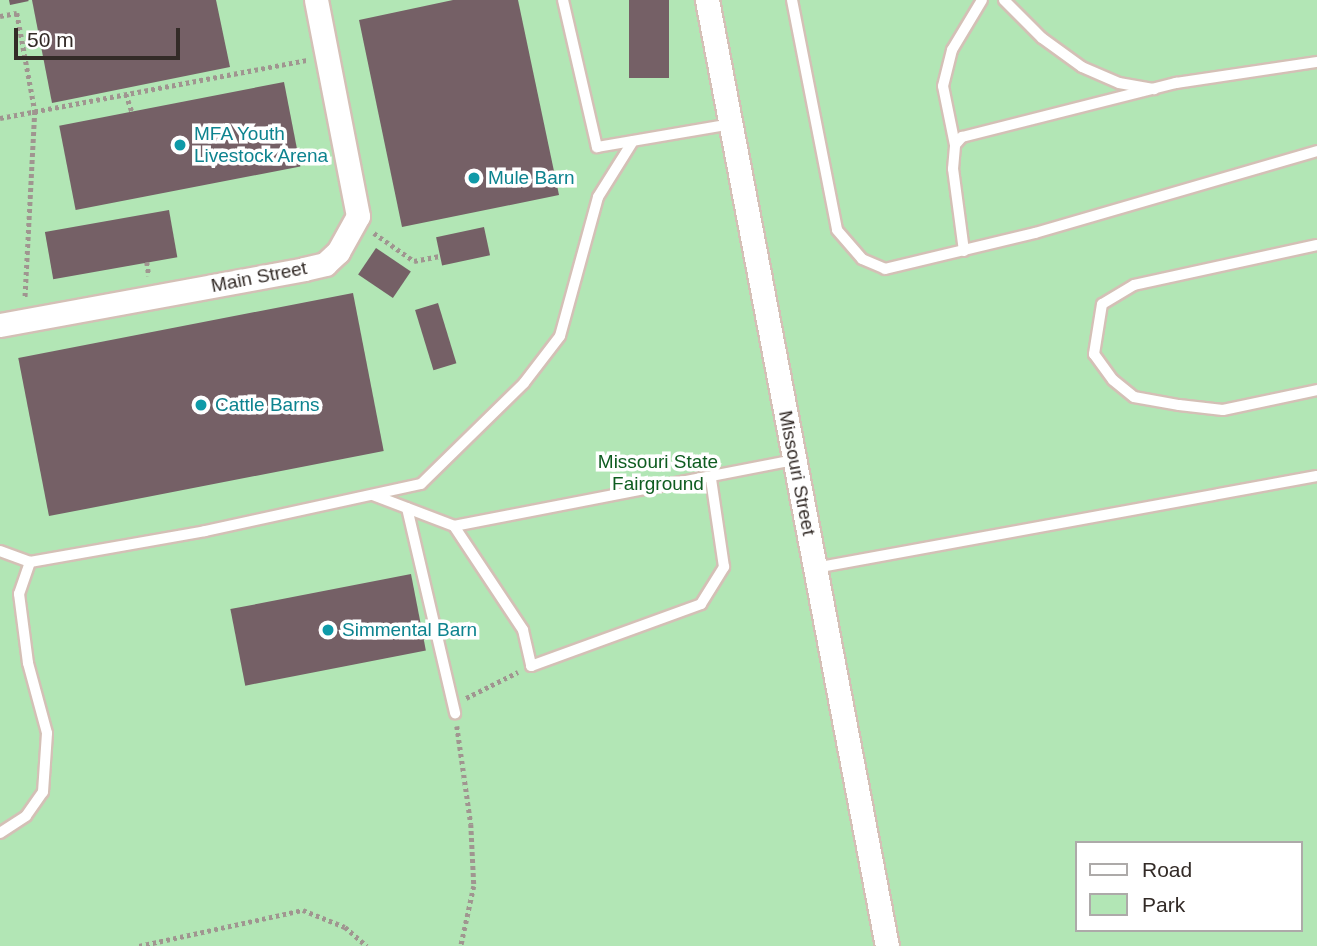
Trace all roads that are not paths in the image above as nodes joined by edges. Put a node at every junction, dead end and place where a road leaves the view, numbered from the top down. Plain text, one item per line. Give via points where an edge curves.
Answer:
1 (316, 0) edge
2 (563, 0) edge
3 (707, 0) edge
4 (792, 0) edge
5 (982, 0) edge
6 (1004, 0) edge
7 (1317, 62) edge
8 (1156, 89) junction
9 (731, 124) junction
10 (633, 141) junction
11 (955, 145) junction
12 (1317, 151) edge
13 (1317, 245) edge
14 (964, 251) junction
15 (9, 323) edge
16 (1317, 390) edge
17 (795, 460) junction
18 (1317, 476) edge
19 (711, 480) junction
20 (372, 495) junction
21 (407, 508) junction
22 (454, 526) junction
23 (0, 551) edge
24 (30, 562) junction
25 (816, 568) junction
26 (456, 713) road end
27 (0, 834) edge
28 (887, 946) edge

1 - 15 street, Main Street via 358,216 351,236 325,264
2 - 10 lane via 597,147
3 - 9 street, Missouri Street
4 - 14 lane via 837,230 862,259 885,269
5 - 11 lane via 952,50 943,86
6 - 8 lane via 1042,38 1082,67 1119,83
7 - 8 lane
8 - 11 lane via 962,137
9 - 10 lane
9 - 17 street, Missouri Street
10 - 20 lane via 598,197 560,337 524,383 421,484
11 - 14 lane via 953,169
12 - 14 lane
13 - 16 lane via 1134,285 1102,304 1094,354 1113,380 1134,397 1179,405 1223,410
17 - 19 lane
17 - 25 street, Missouri Street
18 - 25 lane
19 - 22 lane
19 - 22 lane via 724,566 701,604 531,666 523,630
20 - 21 lane
20 - 24 lane
21 - 22 lane
21 - 26 lane
23 - 24 lane
24 - 27 lane via 19,594 28,663 47,733 43,792 26,816
25 - 28 street, Missouri Street

